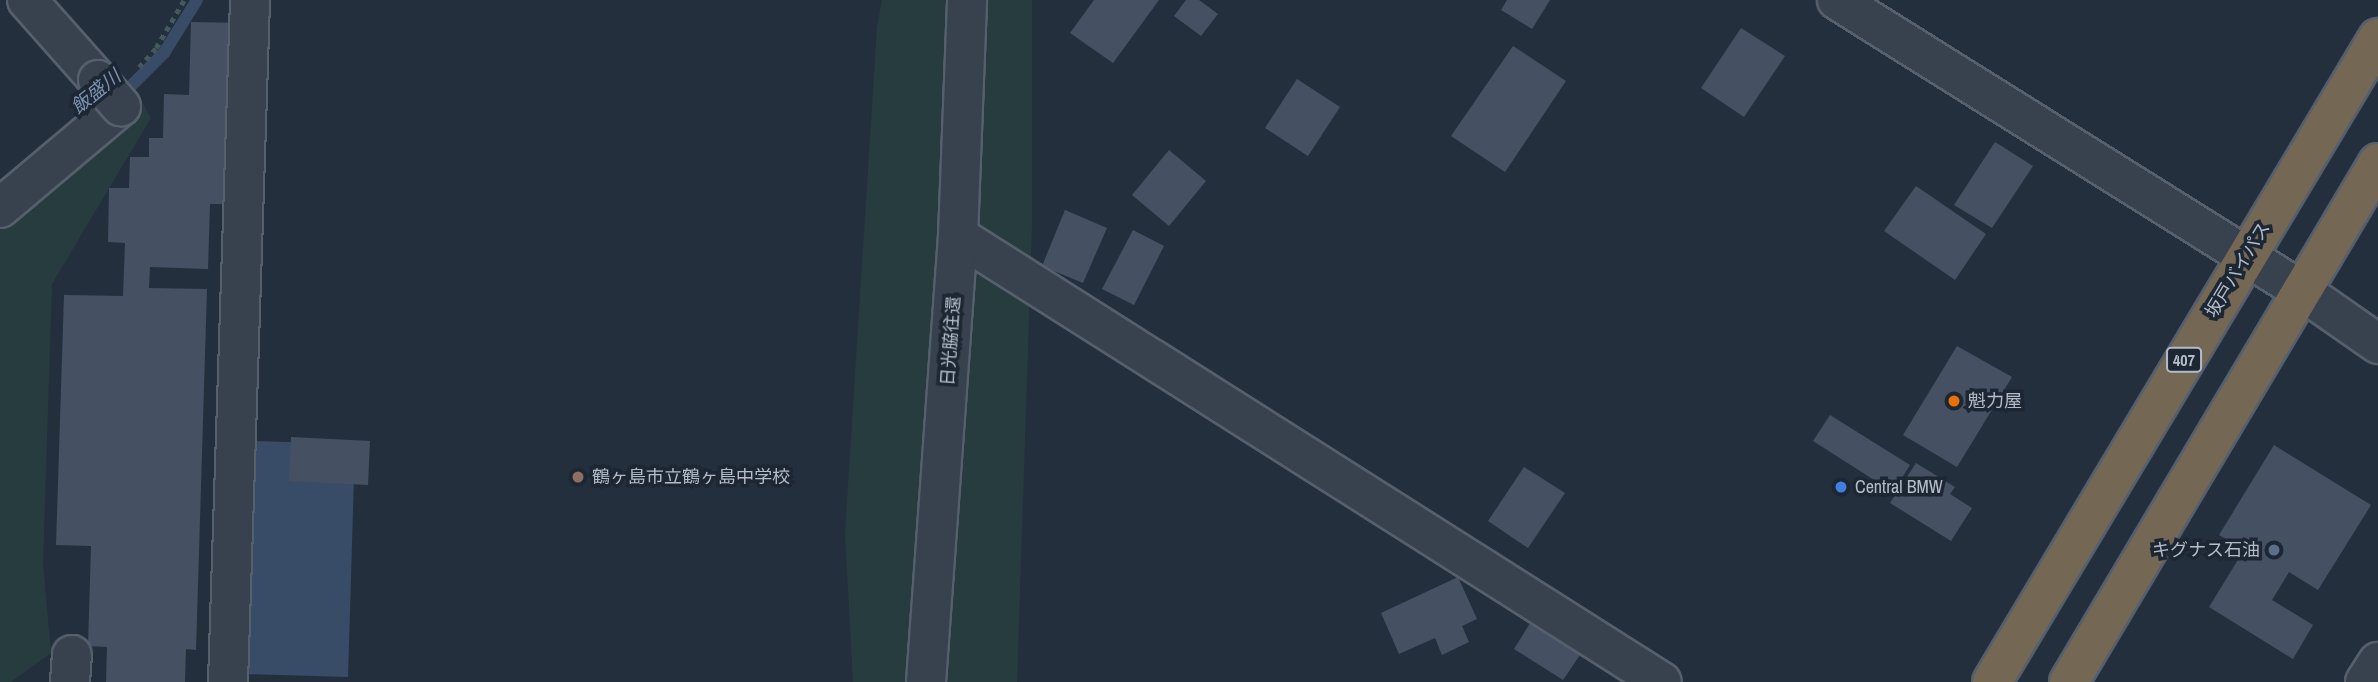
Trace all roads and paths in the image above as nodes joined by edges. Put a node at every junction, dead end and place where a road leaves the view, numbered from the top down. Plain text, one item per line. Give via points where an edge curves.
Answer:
1 (27, 0) edge
2 (184, 0) edge
3 (250, 0) edge
4 (967, 0) edge
5 (1837, 0) edge
6 (2378, 38) edge
7 (144, 62) dead end
8 (2378, 163) edge
9 (0, 208) edge
10 (958, 236) junction
11 (2246, 257) junction
12 (2305, 293) junction
13 (2378, 344) edge
14 (2378, 662) edge
15 (228, 682) edge
16 (926, 682) edge
17 (1662, 682) edge
18 (1992, 682) edge
19 (2069, 682) edge
20 (2365, 682) edge

1 - 9 street via 110,93
2 - 7 path
3 - 15 street
4 - 10 street, 日光脇往還
5 - 11 street
6 - 11 highway, 坂戸バイパス / 407
8 - 12 highway
10 - 16 street, 日光脇往還
10 - 17 street
11 - 12 street
11 - 18 highway, 坂戸バイパス / 407
12 - 13 street
12 - 19 highway
14 - 20 street

